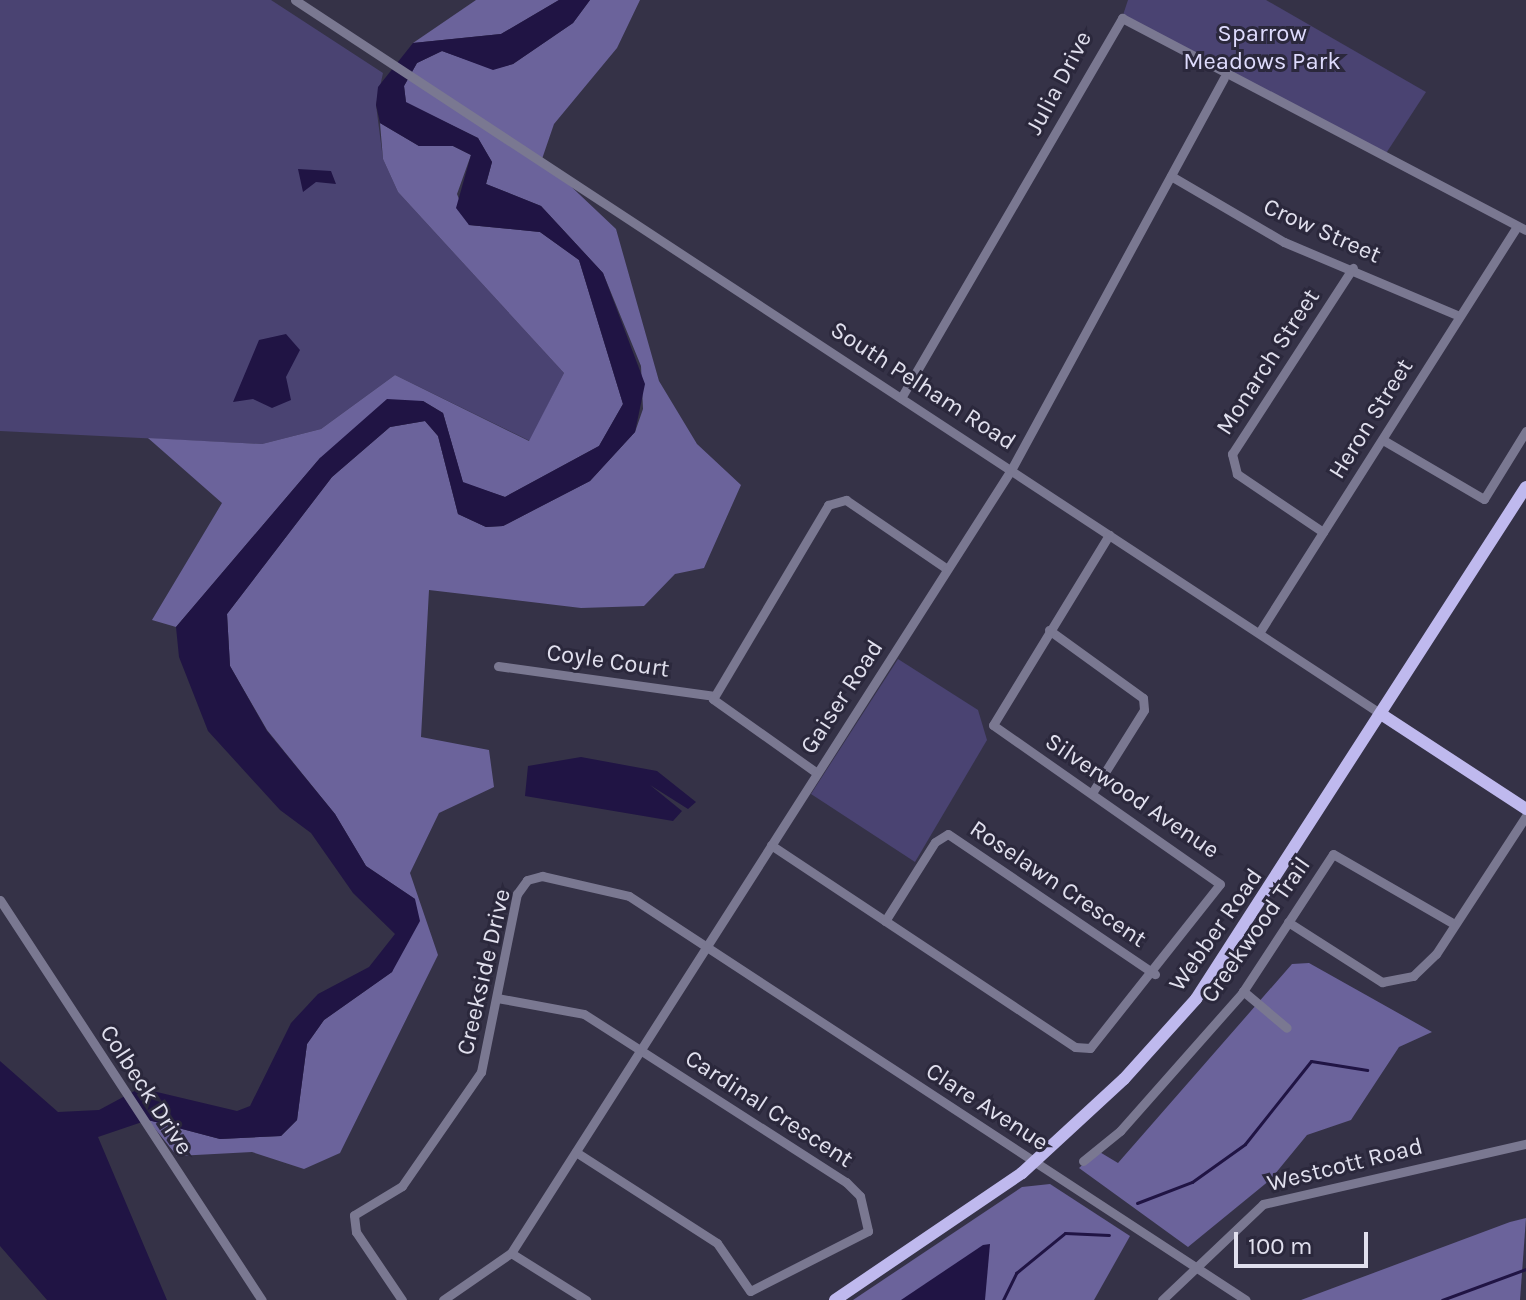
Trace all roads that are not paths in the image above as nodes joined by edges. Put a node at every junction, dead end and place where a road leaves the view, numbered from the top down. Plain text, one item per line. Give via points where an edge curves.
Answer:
1 (295, 0) edge
2 (1224, 78) junction
3 (1171, 176) junction
4 (1521, 228) edge
5 (1353, 268) junction
6 (1459, 316) junction
7 (901, 398) junction
8 (1526, 431) edge
9 (1383, 440) junction
10 (1011, 470) junction
11 (1526, 487) edge
12 (1323, 532) junction
13 (1109, 535) junction
14 (947, 569) junction
15 (1049, 630) junction
16 (1259, 633) junction
17 (498, 666) dead end
18 (713, 696) junction
19 (1384, 716) junction
20 (817, 773) junction
21 (1092, 793) junction
22 (1526, 809) edge
23 (1526, 816) edge
24 (771, 845) junction
25 (0, 900) edge
26 (885, 921) junction
27 (1288, 922) junction
28 (1451, 922) dead end
29 (706, 947) junction
30 (1155, 974) junction
31 (1243, 991) junction
32 (497, 998) junction
33 (1287, 1028) dead end
34 (640, 1050) junction
35 (1526, 1144) edge
36 (576, 1152) junction
37 (1083, 1161) dead end
38 (1035, 1162) junction
39 (511, 1253) junction
40 (1196, 1266) junction
41 (262, 1300) edge
42 (402, 1300) edge
43 (443, 1300) edge
44 (586, 1300) edge
45 (835, 1300) edge
46 (1162, 1300) edge
47 (1246, 1300) edge

1 - 7 street, South Pelham Road
2 - 3 street, Gaiser Road
2 - 4 street, Julia Drive
2 - 7 street, Julia Drive via 1131,23 1113,24
3 - 5 street, Crow Street via 1284,242
3 - 10 street, Gaiser Road
4 - 6 street, Heron Street
5 - 6 street, Crow Street
5 - 12 street, Monarch Street via 1232,454 1237,474
6 - 9 street, Heron Street
7 - 10 street, South Pelham Road
8 - 9 street via 1484,499
9 - 12 street, Heron Street
10 - 13 street, South Pelham Road
10 - 14 street, Gaiser Road
11 - 19 main road, Webber Road
12 - 16 street, Heron Street
13 - 15 street, Silverwood Avenue
13 - 16 street, South Pelham Road
14 - 18 street via 837,499
14 - 20 street, Gaiser Road
15 - 21 street via 1143,698 1144,710
15 - 21 street, Silverwood Avenue via 993,725
16 - 19 street, South Pelham Road
17 - 18 street, Coyle Court
18 - 20 street via 719,708
19 - 22 main road, South Pelham Road
19 - 38 main road, Webber Road via 1196,999
20 - 24 street, Gaiser Road
21 - 30 street, Silverwood Avenue via 1219,881
23 - 27 street via 1436,954 1413,976 1382,982
24 - 26 street, Silverwood Avenue
24 - 29 street, Gaiser Road
25 - 41 street, Colbeck Drive
26 - 30 street, Silverwood Avenue via 1083,1050
26 - 30 street, Roselawn Crescent via 935,842 948,834
27 - 28 street, Creekwood Trail via 1333,854
27 - 31 street, Creekwood Trail
29 - 32 street, Creekside Drive via 629,896 534,877 517,894
29 - 34 street, Gaiser Road
29 - 38 street, Clare Avenue
31 - 33 street
31 - 37 street, Creekwood Trail via 1120,1131
32 - 34 street via 573,1008
32 - 42 street, Creekside Drive via 486,1059 473,1085 402,1186 353,1220
34 - 36 street, Gaiser Road
34 - 36 street, Cardinal Crescent via 846,1182 860,1196 868,1231 750,1291 717,1243
35 - 40 street, Westcott Road via 1293,1193 1263,1204
36 - 39 street, Gaiser Road
38 - 40 street, Clare Avenue
38 - 45 main road, Webber Road via 916,1251
39 - 43 street, Gaiser Road
39 - 44 street
40 - 46 street, Westcott Road
40 - 47 street, Clare Avenue

